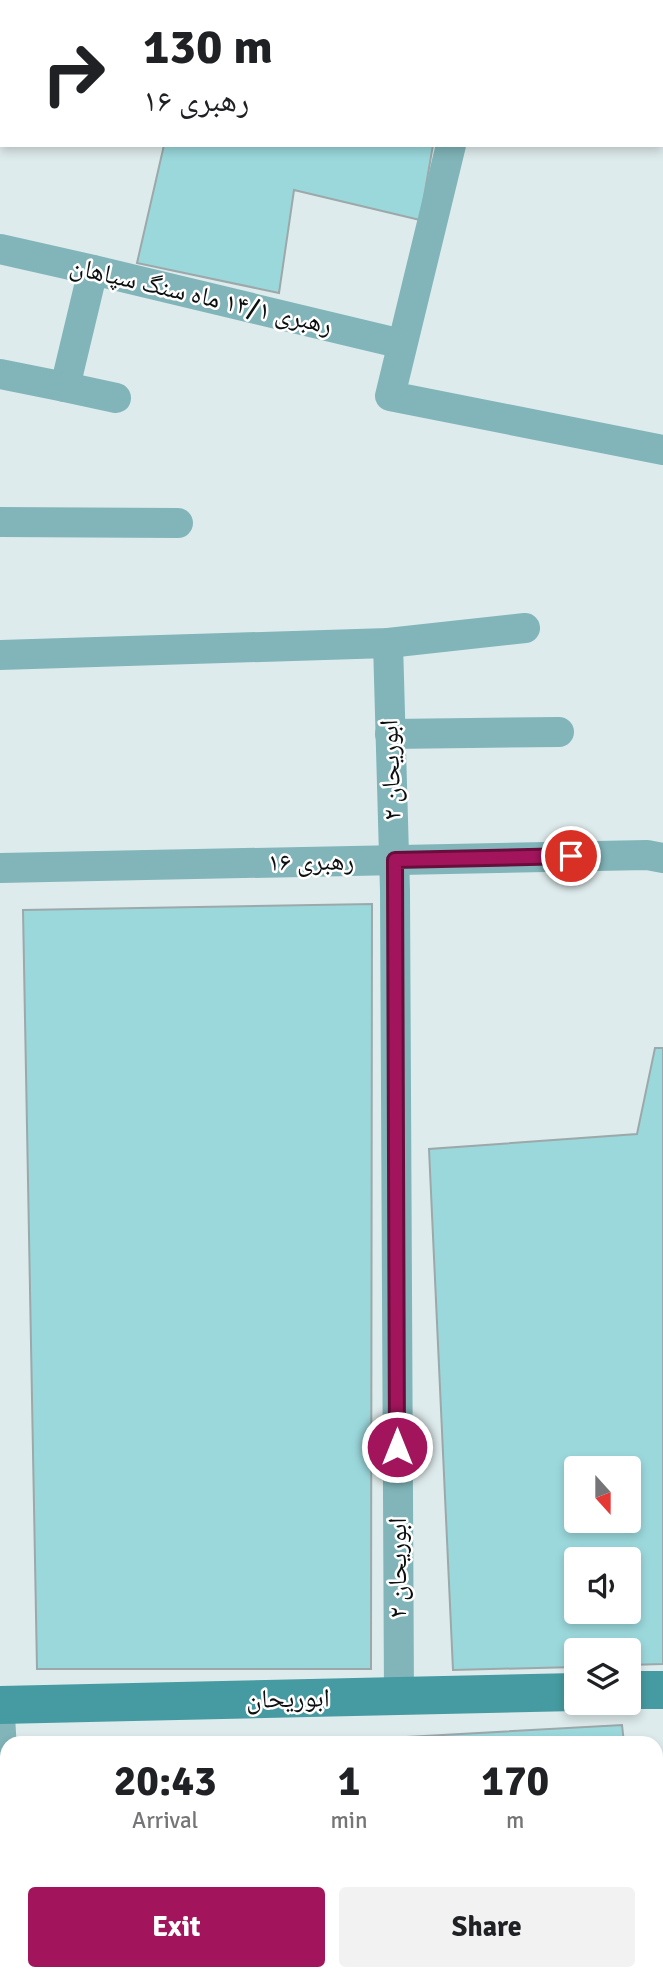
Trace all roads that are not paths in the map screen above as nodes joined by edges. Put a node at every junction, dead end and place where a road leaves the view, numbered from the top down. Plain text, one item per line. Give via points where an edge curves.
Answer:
1 (451, 147) edge
2 (0, 249) edge
3 (93, 270) junction
4 (402, 344) junction
5 (0, 374) edge
6 (65, 387) junction
7 (116, 398) dead end
8 (663, 450) edge
9 (0, 522) edge
10 (178, 523) dead end
11 (525, 628) dead end
12 (388, 643) junction
13 (0, 655) edge
14 (559, 732) dead end
15 (390, 734) junction
16 (663, 858) edge
17 (395, 860) junction
18 (0, 868) edge
19 (641, 1690) edge
20 (663, 1690) edge
21 (564, 1692) edge
22 (398, 1696) junction
23 (0, 1705) edge
24 (0, 1716) edge
25 (1, 1736) edge

1 - 4 street
2 - 3 street, رهبری ۱۴/۱ ماه سنگ سپاهان
3 - 4 street, رهبری ۱۴/۱ ماه سنگ سپاهان
3 - 6 street
4 - 8 street via 390,396
5 - 6 street
6 - 7 street
9 - 10 street
11 - 12 street
12 - 13 street
12 - 15 street, ابوریحان ۲
14 - 15 street
15 - 17 street, ابوریحان ۲
16 - 17 street, رهبری ۱۶
17 - 18 street, رهبری ۱۶
17 - 22 street, ابوریحان ۲
19 - 20 street
21 - 22 street, ابوریحان
22 - 23 street, ابوریحان
24 - 25 street

